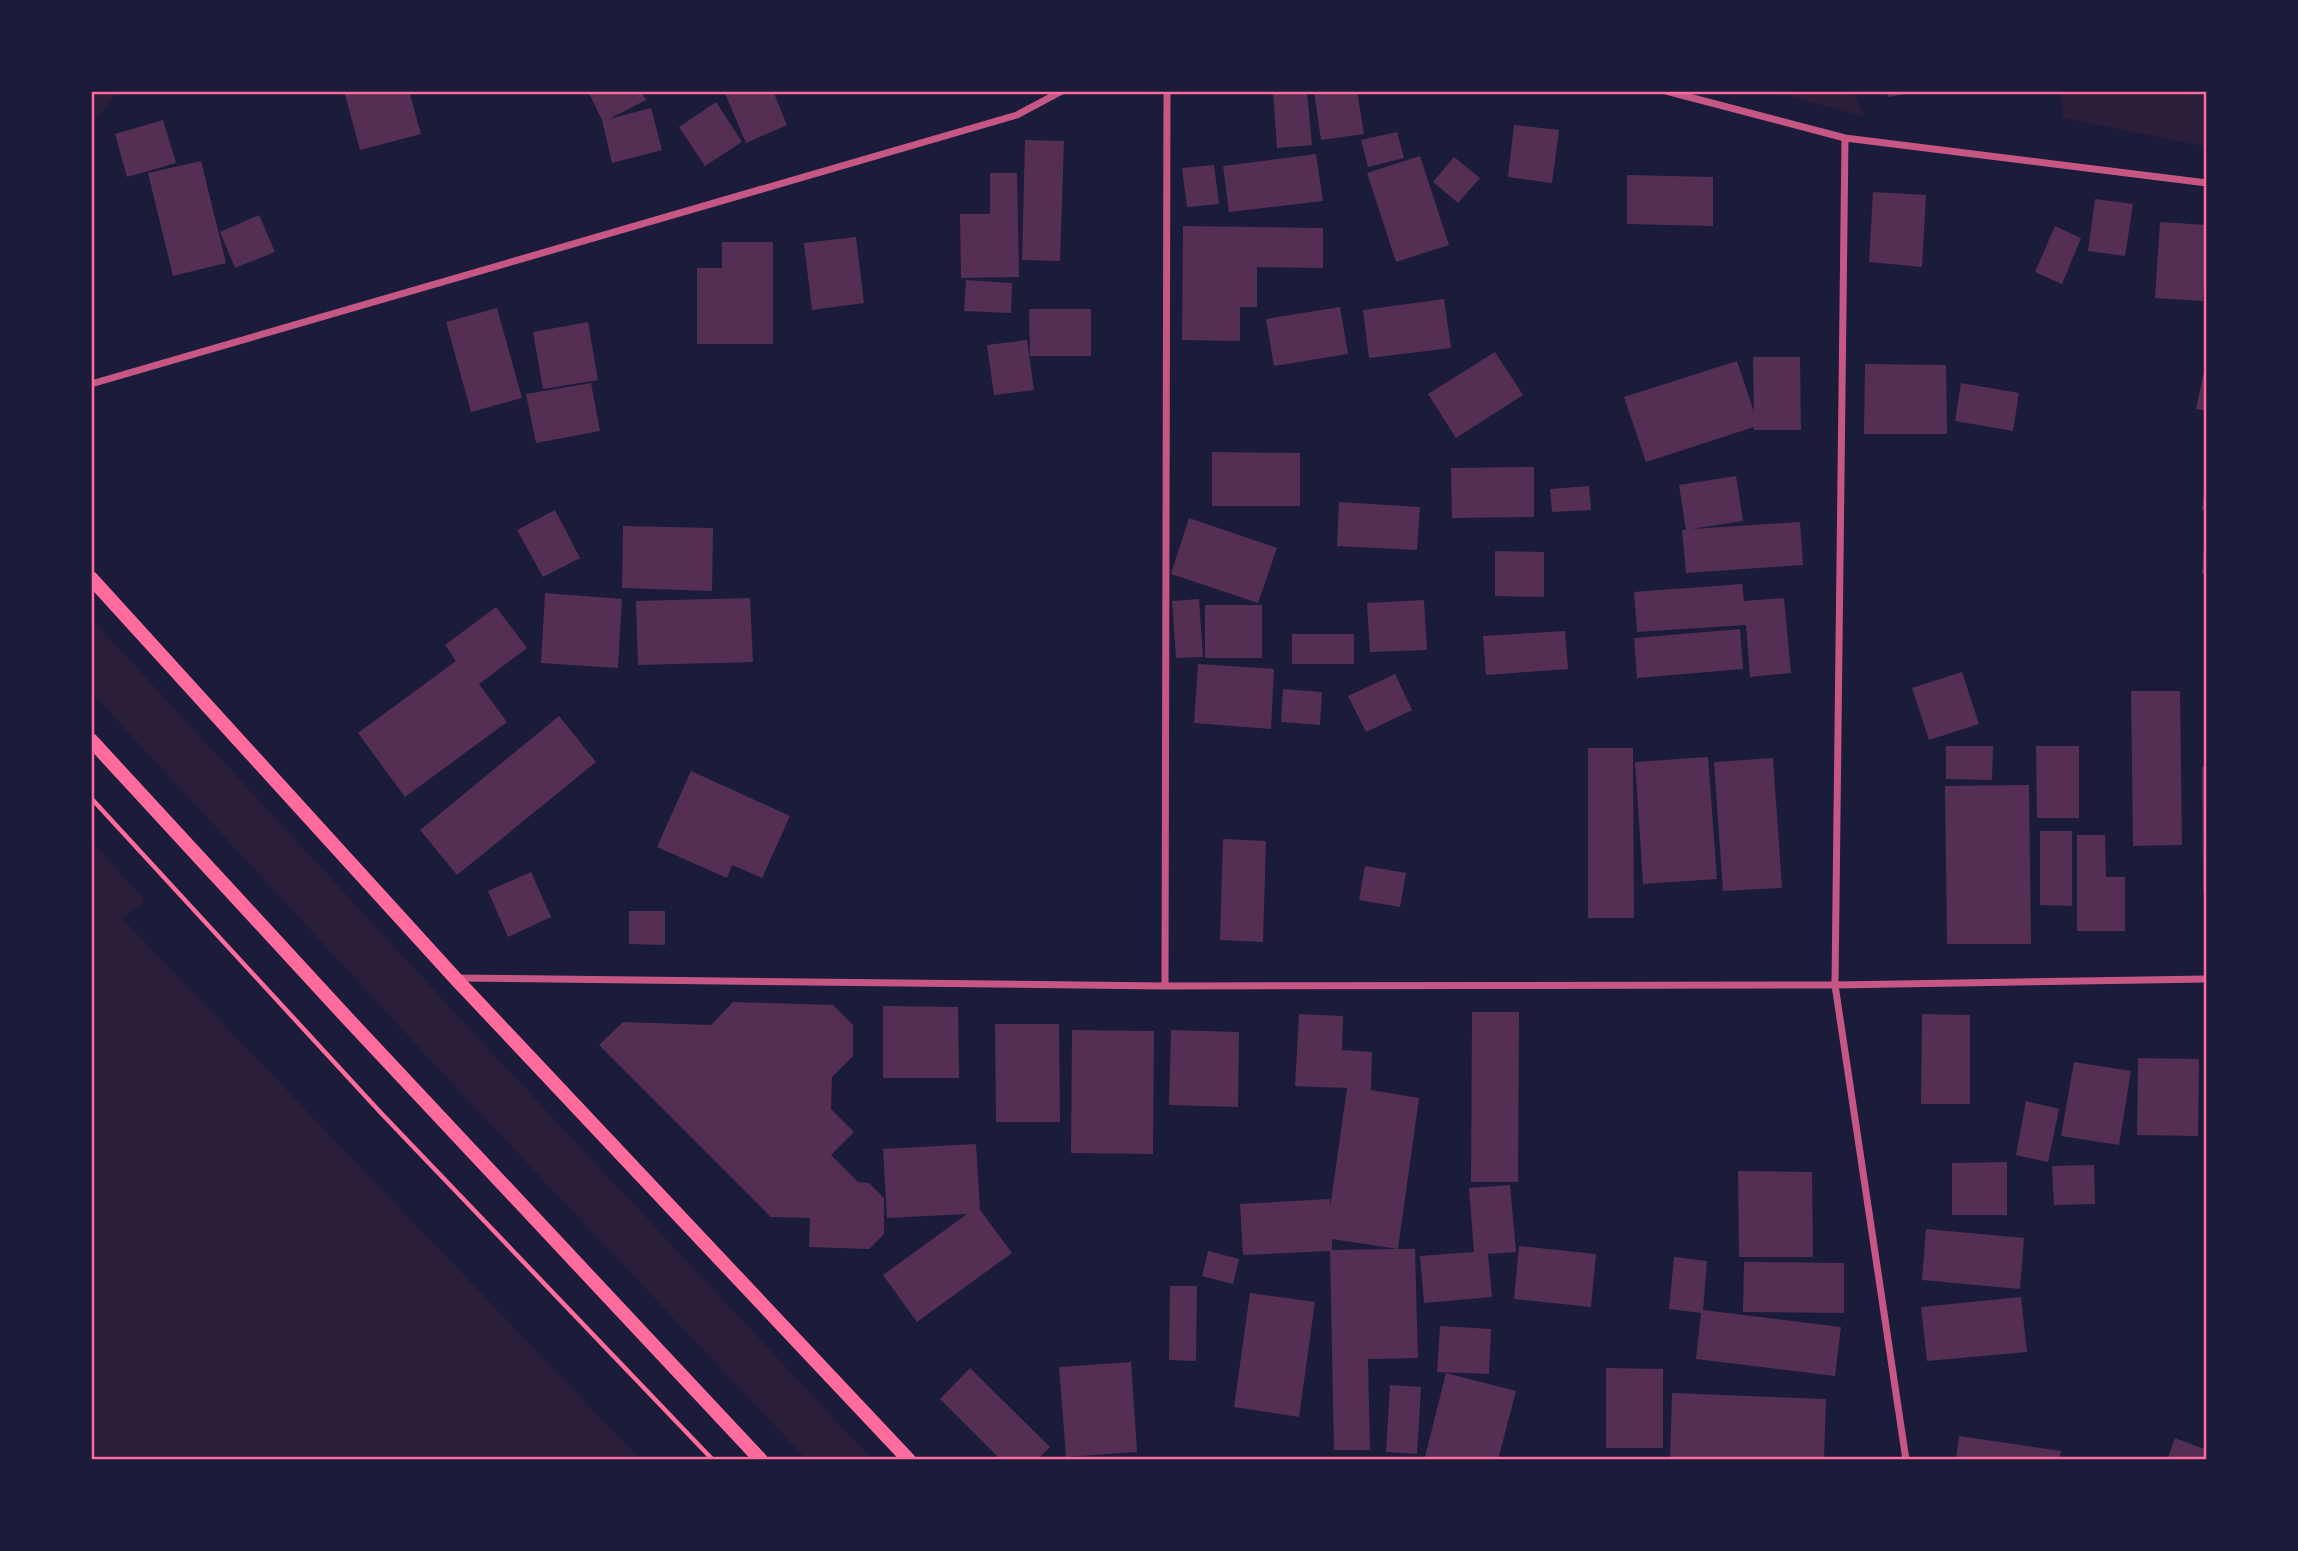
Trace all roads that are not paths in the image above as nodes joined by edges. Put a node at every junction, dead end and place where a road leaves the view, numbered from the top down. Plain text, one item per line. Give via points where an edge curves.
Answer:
1 (1062, 91) edge
2 (1167, 91) edge
3 (1666, 91) edge
4 (1845, 138) junction
5 (2207, 183) edge
6 (91, 384) edge
7 (91, 578) edge
8 (91, 740) edge
9 (455, 978) junction
10 (2207, 979) edge
11 (1835, 985) junction
12 (1165, 986) junction
13 (761, 1460) edge
14 (909, 1460) edge
15 (1906, 1460) edge

1 - 6 street via 1017,115
2 - 12 street
3 - 4 street
4 - 5 street
4 - 11 street
7 - 9 main road
8 - 13 main road
9 - 12 street
9 - 14 main road
10 - 11 street
11 - 12 street
11 - 15 street

